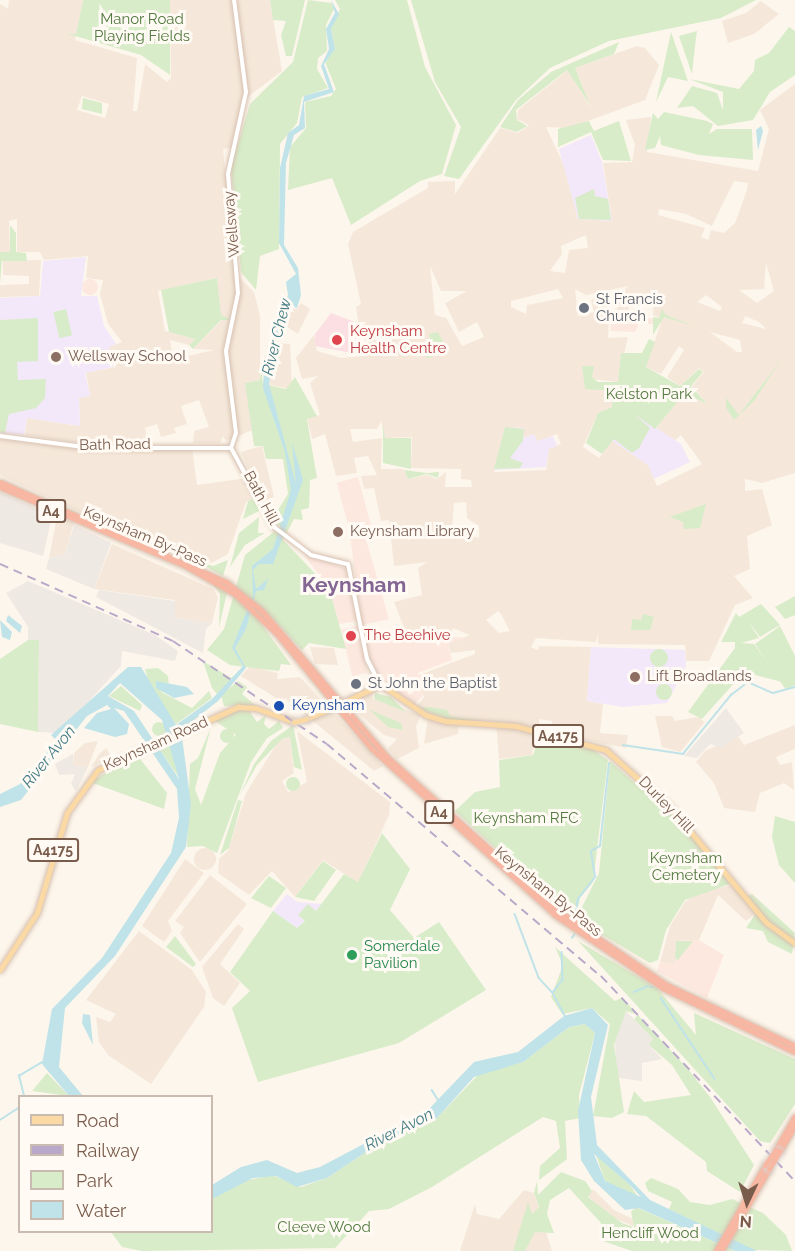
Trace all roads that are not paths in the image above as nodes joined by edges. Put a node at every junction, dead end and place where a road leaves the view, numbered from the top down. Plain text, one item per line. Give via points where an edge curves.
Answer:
1 (234, 0) edge
2 (0, 436) edge
3 (231, 448) junction
4 (0, 482) edge
5 (0, 487) edge
6 (226, 585) junction
7 (380, 686) junction
8 (795, 943) edge
9 (0, 970) edge
10 (657, 982) junction
11 (795, 1046) edge
12 (795, 1052) edge
13 (795, 1116) edge
14 (795, 1125) edge
15 (778, 1150) junction
16 (748, 1202) junction
17 (716, 1251) edge
18 (721, 1251) edge

1 - 3 main road, Wellsway via 246,93 228,174 238,293 226,351 236,433
2 - 3 main road, Bath Road via 91,448
3 - 7 main road, Bath Hill via 278,530 304,552 341,559 350,567 362,634
4 - 6 highway, Keynsham By-Pass / A4
5 - 6 highway, Keynsham By-Pass / A4
6 - 10 highway, Keynsham By-Pass / A4 via 260,613 343,710 465,831 575,925
7 - 8 main road, Durley Hill / A4175 via 446,722 516,726 606,750 670,807 753,909
7 - 9 main road, Keynsham Road / A4175, bridge via 292,722 244,706 133,751 98,770 78,794 56,838 50,879 30,928
10 - 11 highway, Keynsham By-Pass / A4
10 - 12 highway, Keynsham By-Pass / A4
13 - 15 highway
14 - 15 highway
15 - 16 highway, bridge
16 - 17 highway
16 - 18 highway

